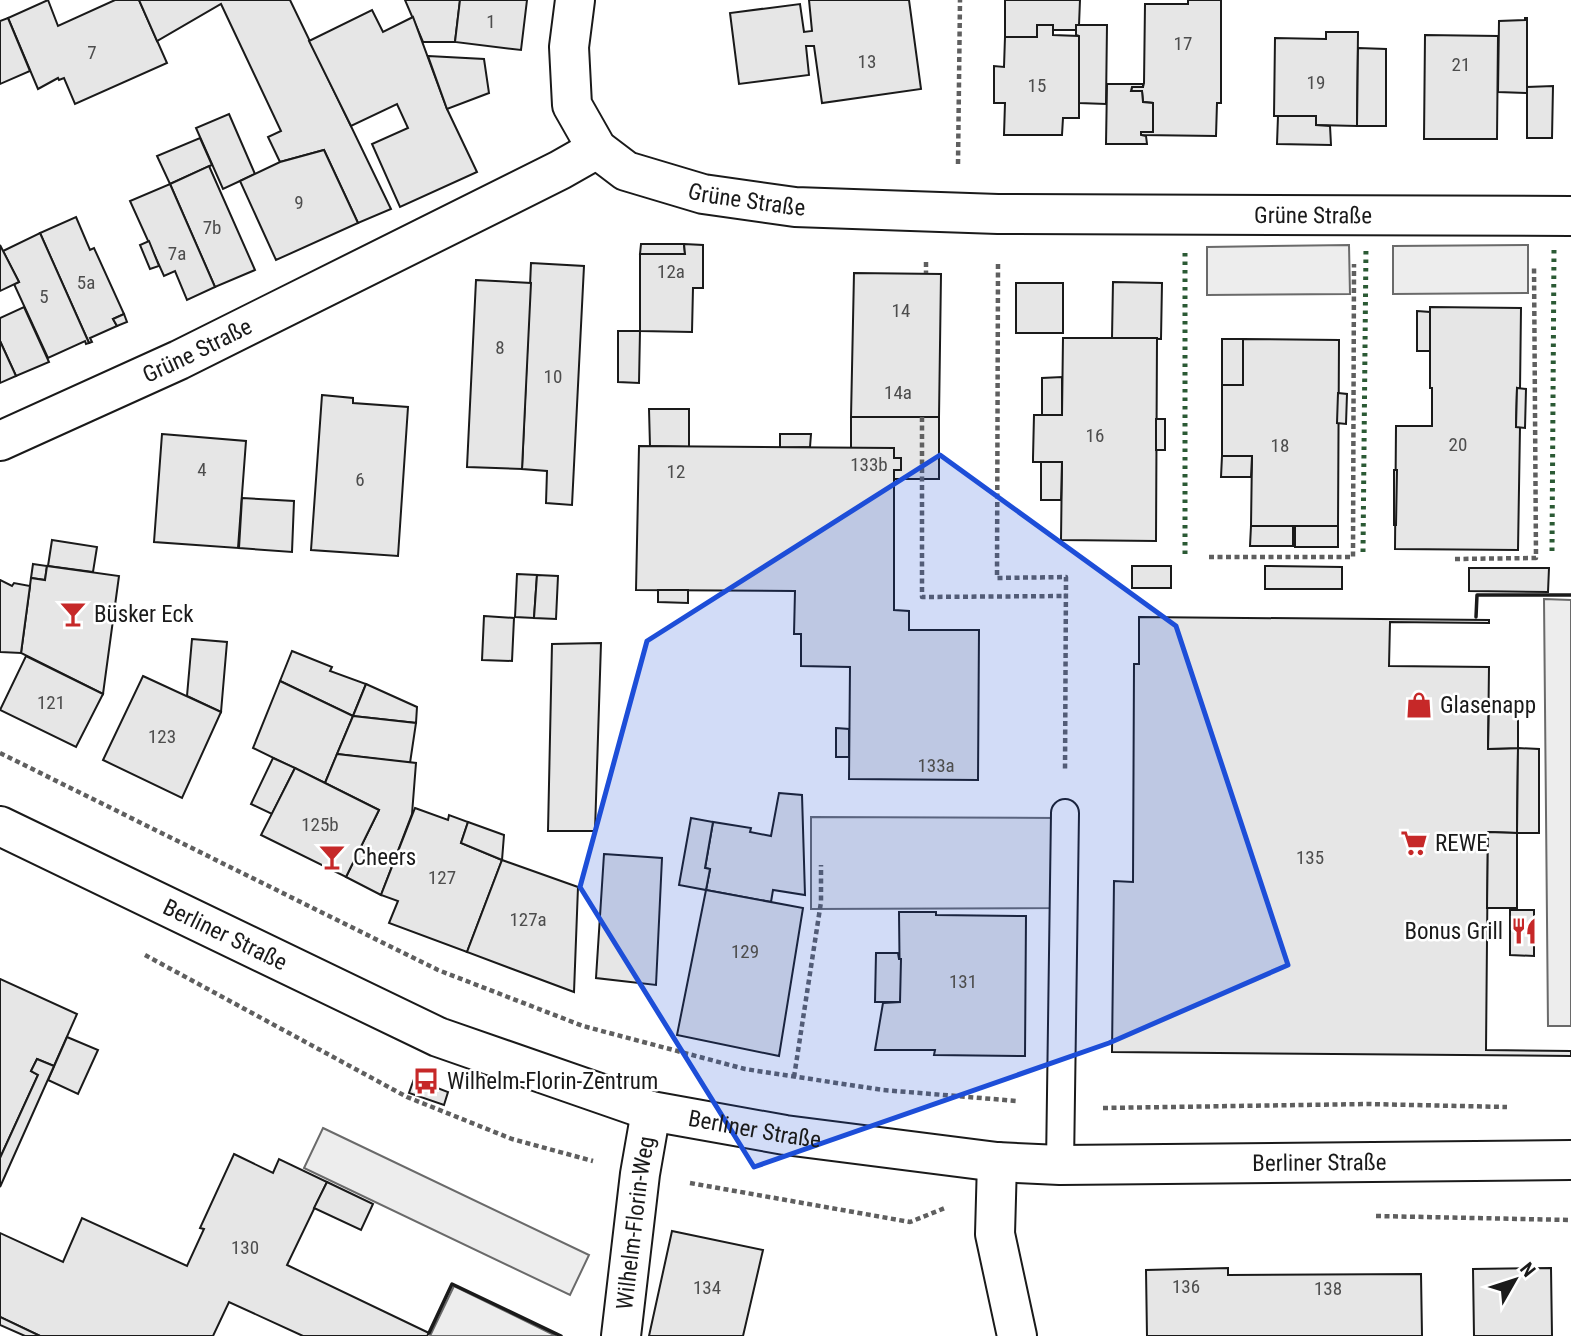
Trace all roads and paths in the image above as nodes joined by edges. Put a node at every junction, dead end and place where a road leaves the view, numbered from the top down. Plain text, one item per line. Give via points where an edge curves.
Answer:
1 (575, 0) edge
2 (960, 0) edge
3 (597, 149) junction
4 (957, 212) junction
5 (998, 214) junction
6 (1354, 215) junction
7 (1553, 216) edge
8 (922, 417) dead end
9 (0, 441) edge
10 (1209, 557) dead end
11 (1455, 559) dead end
12 (1066, 596) junction
13 (0, 753) edge
14 (1065, 813) joint
15 (0, 826) edge
16 (821, 865) dead end
17 (794, 1077) junction
18 (1061, 1105) junction
19 (1517, 1107) dead end
20 (651, 1111) junction
21 (1571, 1160) edge
22 (997, 1162) junction
23 (1060, 1165) junction
24 (621, 1336) edge
25 (1017, 1336) edge

1 - 3 street via 569,47 572,105
2 - 4 path
3 - 4 street, Grüne Straße via 626,171 703,194 795,207
3 - 9 street, Grüne Straße via 178,360
4 - 5 street, Grüne Straße
5 - 6 street, Grüne Straße
5 - 12 path via 996,578 1066,577
6 - 7 street, Grüne Straße
6 - 10 path via 1353,557
7 - 11 path via 1536,558
8 - 12 path via 922,597
12 - 14 path
13 - 17 path via 438,970 583,1026 745,1069
14 - 18 lane
15 - 20 street, Berliner Straße via 438,1037
16 - 17 path via 821,902
17 - 18 path via 883,1090
18 - 19 path
18 - 23 lane
20 - 22 street, Berliner Straße via 785,1135
20 - 24 street, Wilhelm-Florin-Weg
21 - 23 street, Berliner Straße
22 - 23 street, Berliner Straße
22 - 25 street via 995,1234

